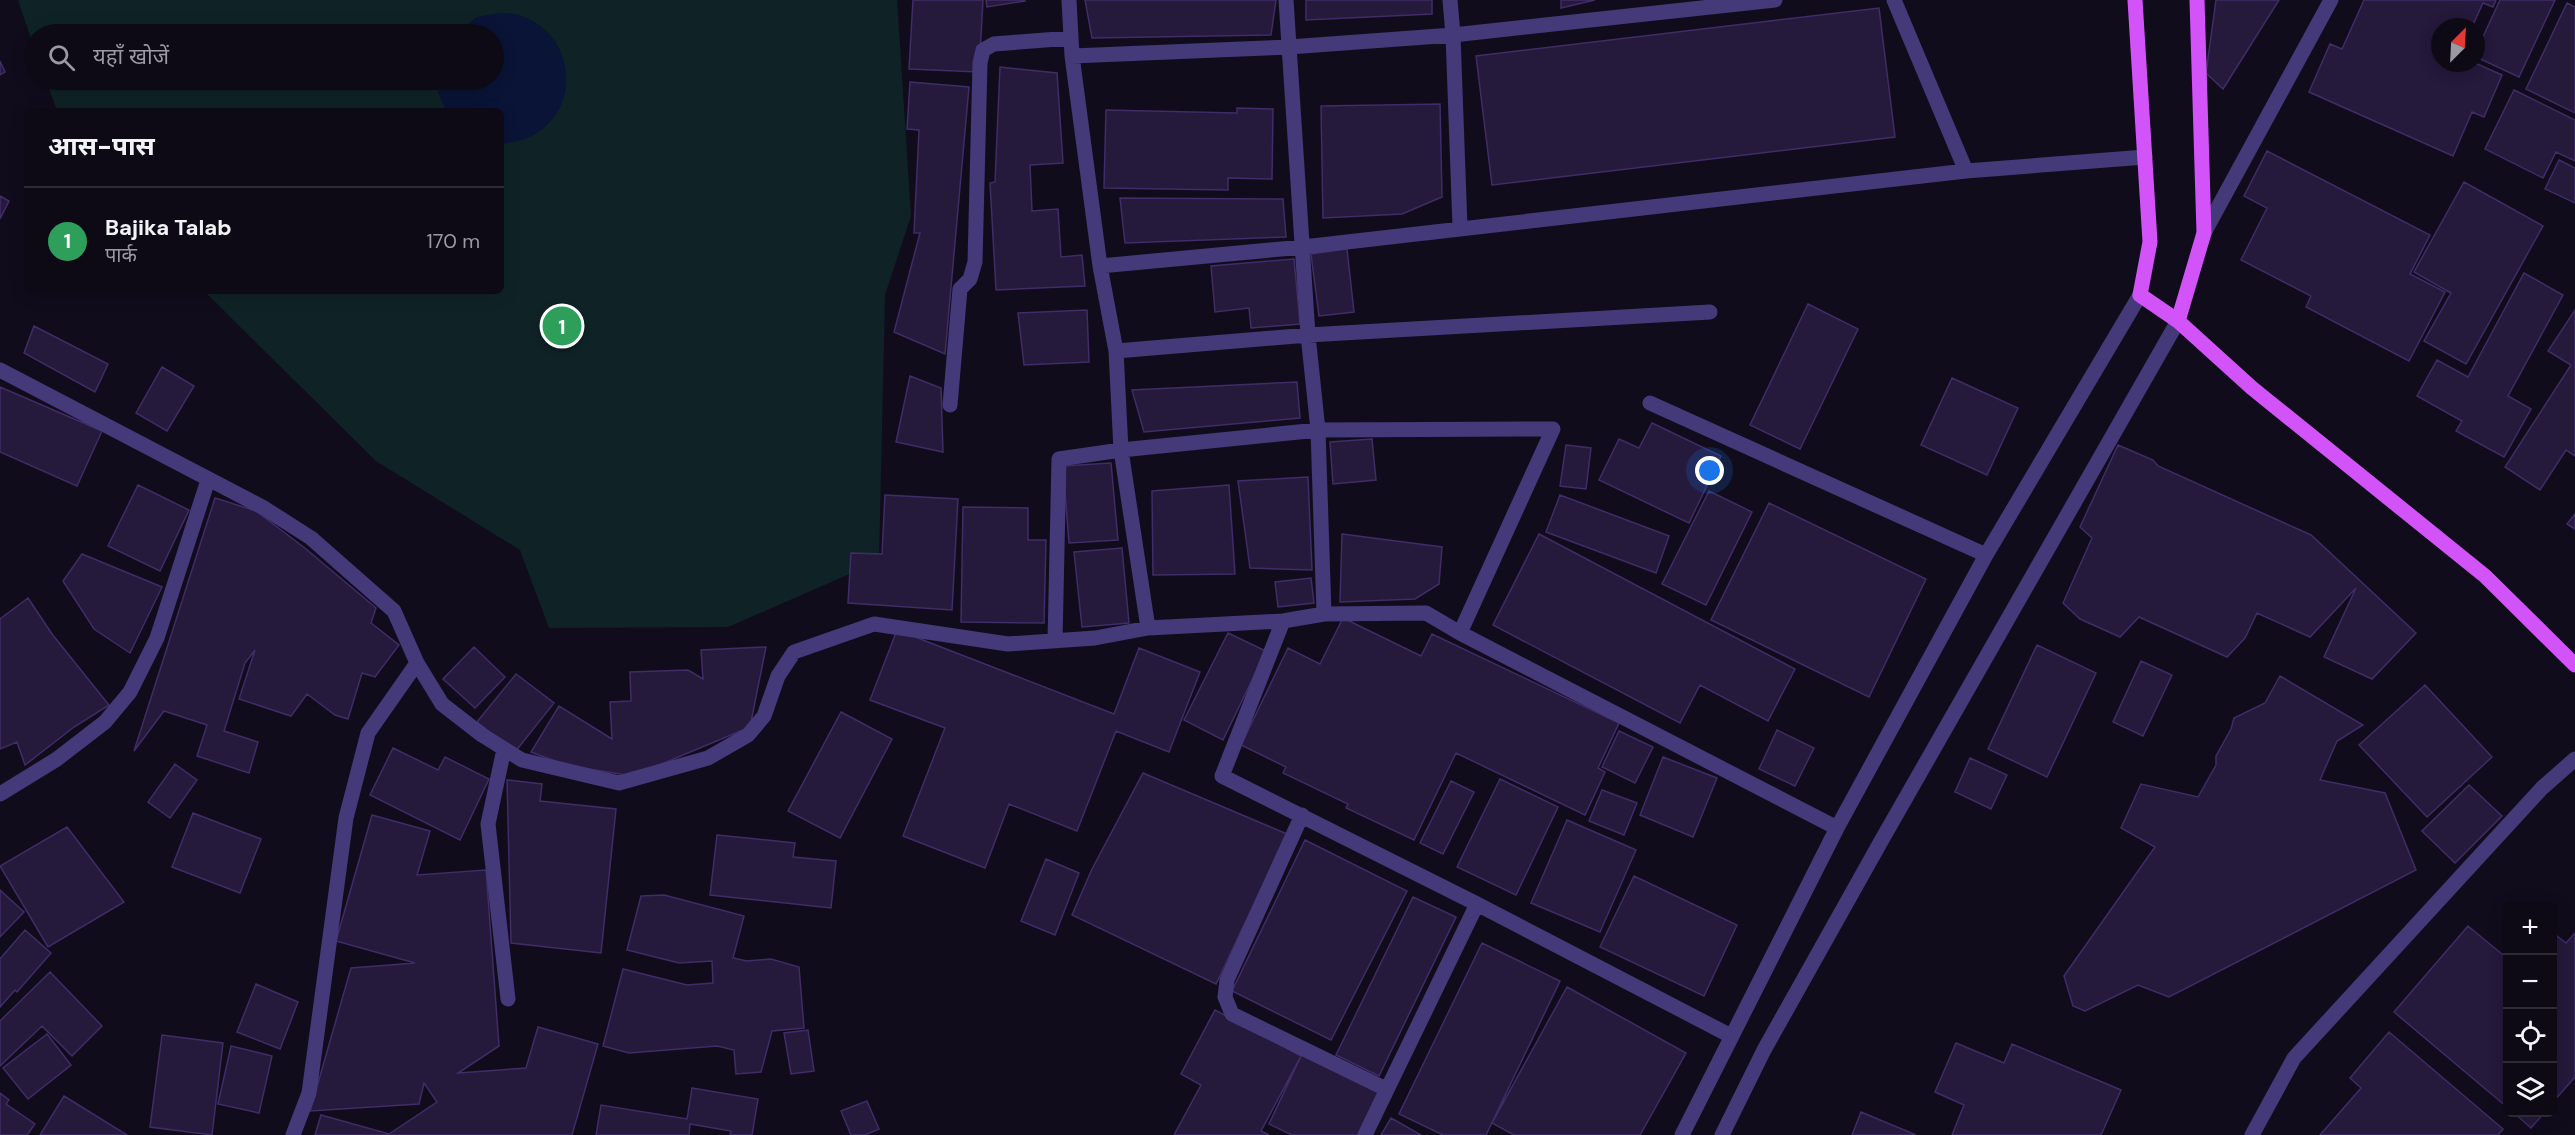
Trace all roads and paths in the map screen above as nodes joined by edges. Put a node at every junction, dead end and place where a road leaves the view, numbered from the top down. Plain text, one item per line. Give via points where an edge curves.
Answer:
1 (1069, 0) edge
2 (1286, 0) edge
3 (1450, 0) edge
4 (1775, 0) edge
5 (1894, 0) edge
6 (2135, 0) edge
7 (2197, 0) edge
8 (2331, 0) edge
9 (1453, 35) junction
10 (1071, 38) junction
11 (1289, 47) junction
12 (1072, 56) junction
13 (2145, 157) junction
14 (1966, 171) junction
15 (1460, 227) junction
16 (2204, 233) junction
17 (1303, 247) junction
18 (1100, 266) junction
19 (2140, 295) junction
20 (1710, 312) dead end
21 (2178, 321) junction
22 (1308, 334) junction
23 (1116, 351) junction
24 (0, 370) edge
25 (1650, 403) dead end
26 (950, 405) dead end
27 (1318, 430) junction
28 (1121, 450) junction
29 (208, 480) junction
30 (1986, 555) junction
31 (1324, 614) junction
32 (1283, 621) junction
33 (1148, 628) junction
34 (1460, 633) junction
35 (1055, 641) junction
36 (417, 663) junction
37 (2575, 665) edge
38 (504, 749) junction
39 (2575, 759) edge
40 (0, 794) edge
41 (1302, 815) junction
42 (1837, 828) junction
43 (1477, 904) junction
44 (508, 999) dead end
45 (1731, 1036) junction
46 (1386, 1089) junction
47 (293, 1135) edge
48 (1365, 1135) edge
49 (1682, 1135) edge
50 (1722, 1135) edge
51 (2252, 1135) edge

1 - 10 street
2 - 11 street
3 - 9 street
4 - 9 street
5 - 14 street
6 - 13 main road
7 - 16 main road
8 - 16 street
9 - 11 street
9 - 15 street
10 - 12 street
10 - 26 street via 994,45 983,50 975,262 970,279 960,290
11 - 12 street
11 - 17 street
12 - 18 street
13 - 14 street
13 - 19 main road via 2150,242
14 - 15 street
15 - 17 street
16 - 21 main road
17 - 18 street
17 - 22 street
18 - 23 street
19 - 21 main road
19 - 30 street
20 - 22 street
21 - 37 main road via 2252,388 2486,576
21 - 50 street via 1764,1050
22 - 23 street
22 - 27 street
23 - 28 street
24 - 29 street
25 - 30 street
27 - 28 street
27 - 31 street
27 - 34 street via 1553,429
28 - 33 street
28 - 35 street via 1059,459
29 - 36 street via 264,508 311,538 394,611
29 - 40 street via 157,638 130,692 105,722 57,759
30 - 42 street
31 - 32 street
31 - 34 street via 1426,613
32 - 33 street
32 - 41 street via 1222,776
33 - 35 street
34 - 42 street
35 - 38 street via 1008,644 874,624 794,652 778,676 764,716 748,735 708,758 619,783 522,760
36 - 38 street via 442,704
36 - 47 street via 368,733 365,744 346,818 309,1093
38 - 44 street via 488,824
39 - 51 street via 2542,788 2294,1058
41 - 43 street
41 - 46 street via 1227,980 1225,998 1232,1014
42 - 45 street
43 - 45 street
43 - 46 street
45 - 49 street
46 - 48 street

